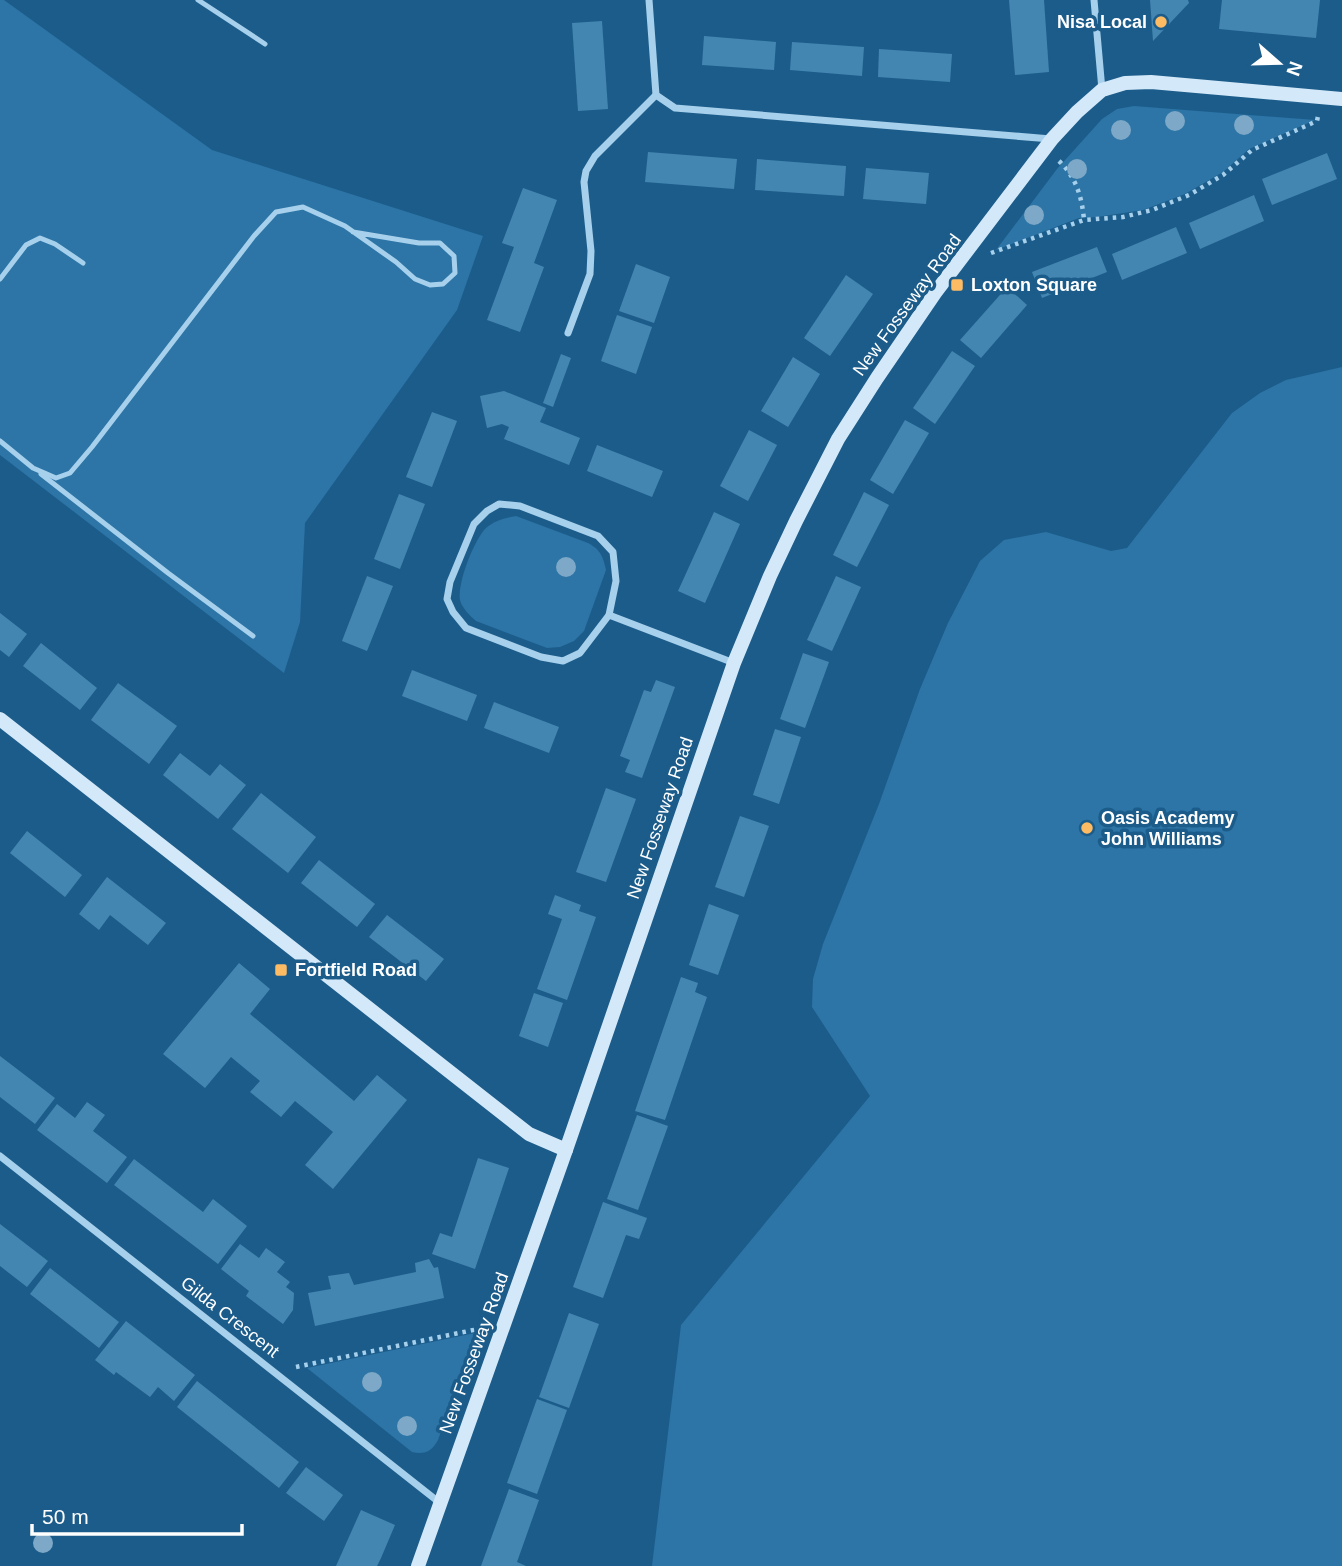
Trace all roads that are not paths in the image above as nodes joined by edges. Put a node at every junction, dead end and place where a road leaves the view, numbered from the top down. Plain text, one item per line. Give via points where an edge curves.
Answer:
1 (198, 0) edge
2 (649, 0) edge
3 (1094, 0) edge
4 (265, 44) dead end
5 (1102, 90) junction
6 (656, 95) junction
7 (1342, 99) edge
8 (1049, 144) junction
9 (353, 232) junction
10 (83, 263) dead end
11 (0, 279) edge
12 (568, 332) dead end
13 (0, 441) edge
14 (33, 468) junction
15 (609, 615) junction
16 (253, 636) dead end
17 (734, 663) junction
18 (0, 719) edge
19 (566, 1150) junction
20 (0, 1156) edge
21 (441, 1504) junction
22 (418, 1566) edge

1 - 4 lane
2 - 6 street
3 - 5 street
5 - 7 street via 1151,82
5 - 8 street, New Fosseway Road
6 - 8 street via 675,108
6 - 12 street via 595,156 586,171 590,274
8 - 17 street, New Fosseway Road via 921,314 838,439 770,576
9 - 9 lane via 415,279 443,284 455,273 454,256 440,243
9 - 14 lane via 303,207 276,212 70,473 55,478
10 - 11 lane via 40,238 26,245
13 - 14 lane
14 - 16 lane
15 - 15 street via 580,653 563,660 541,657 466,628 447,599 474,524 499,504 520,506 598,536 613,552 616,581
15 - 17 street
17 - 19 street, New Fosseway Road
18 - 19 street via 529,1134
19 - 21 street, New Fosseway Road
20 - 21 street, Gilda Crescent
21 - 22 street, New Fosseway Road

